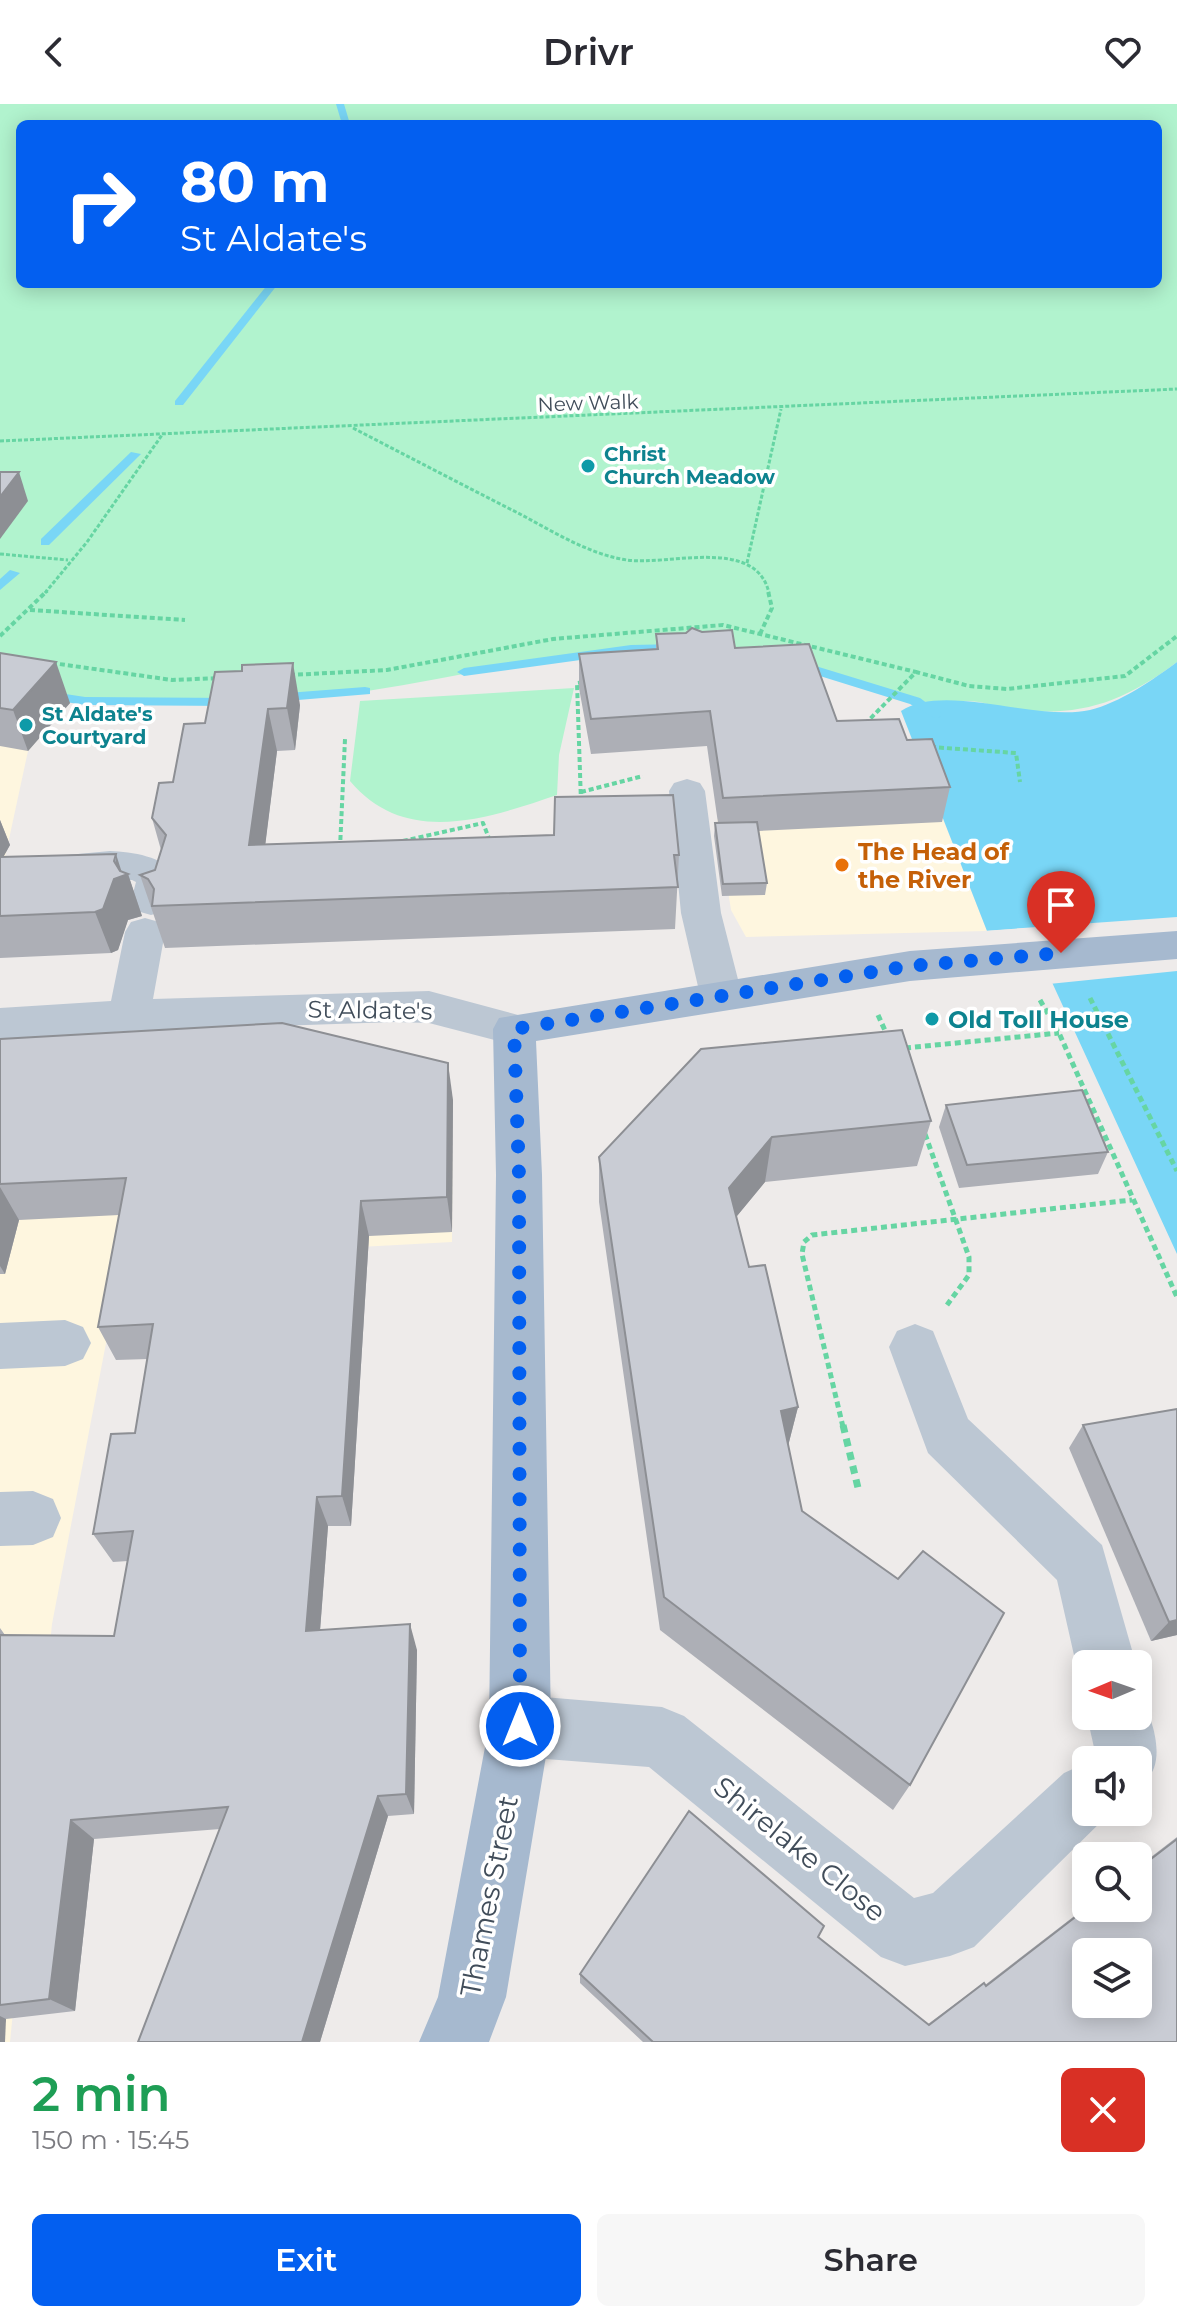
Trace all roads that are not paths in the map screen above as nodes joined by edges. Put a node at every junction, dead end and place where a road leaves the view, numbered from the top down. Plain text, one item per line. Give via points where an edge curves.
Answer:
1 (687, 791) dead end
2 (18, 867) edge
3 (1177, 945) edge
4 (721, 995) junction
5 (129, 1015) junction
6 (0, 1024) edge
7 (514, 1029) junction
8 (65, 1343) dead end
9 (0, 1346) edge
10 (915, 1347) road end
11 (1103, 1650) edge
12 (520, 1726) junction
13 (1072, 1808) edge
14 (454, 2042) edge

1 - 4 street via 701,913
2 - 5 street via 125,864 157,876
3 - 4 main road, St Aldate's via 973,960
4 - 7 main road, St Aldate's
5 - 6 street, St Aldate's
5 - 7 street, St Aldate's via 429,1007
7 - 12 main road, Thames Street
8 - 9 street
10 - 11 street via 947,1435 1082,1565
12 - 13 street, Shirelake Close via 662,1738 905,1933 950,1923
12 - 14 main road, Thames Street via 472,1997

